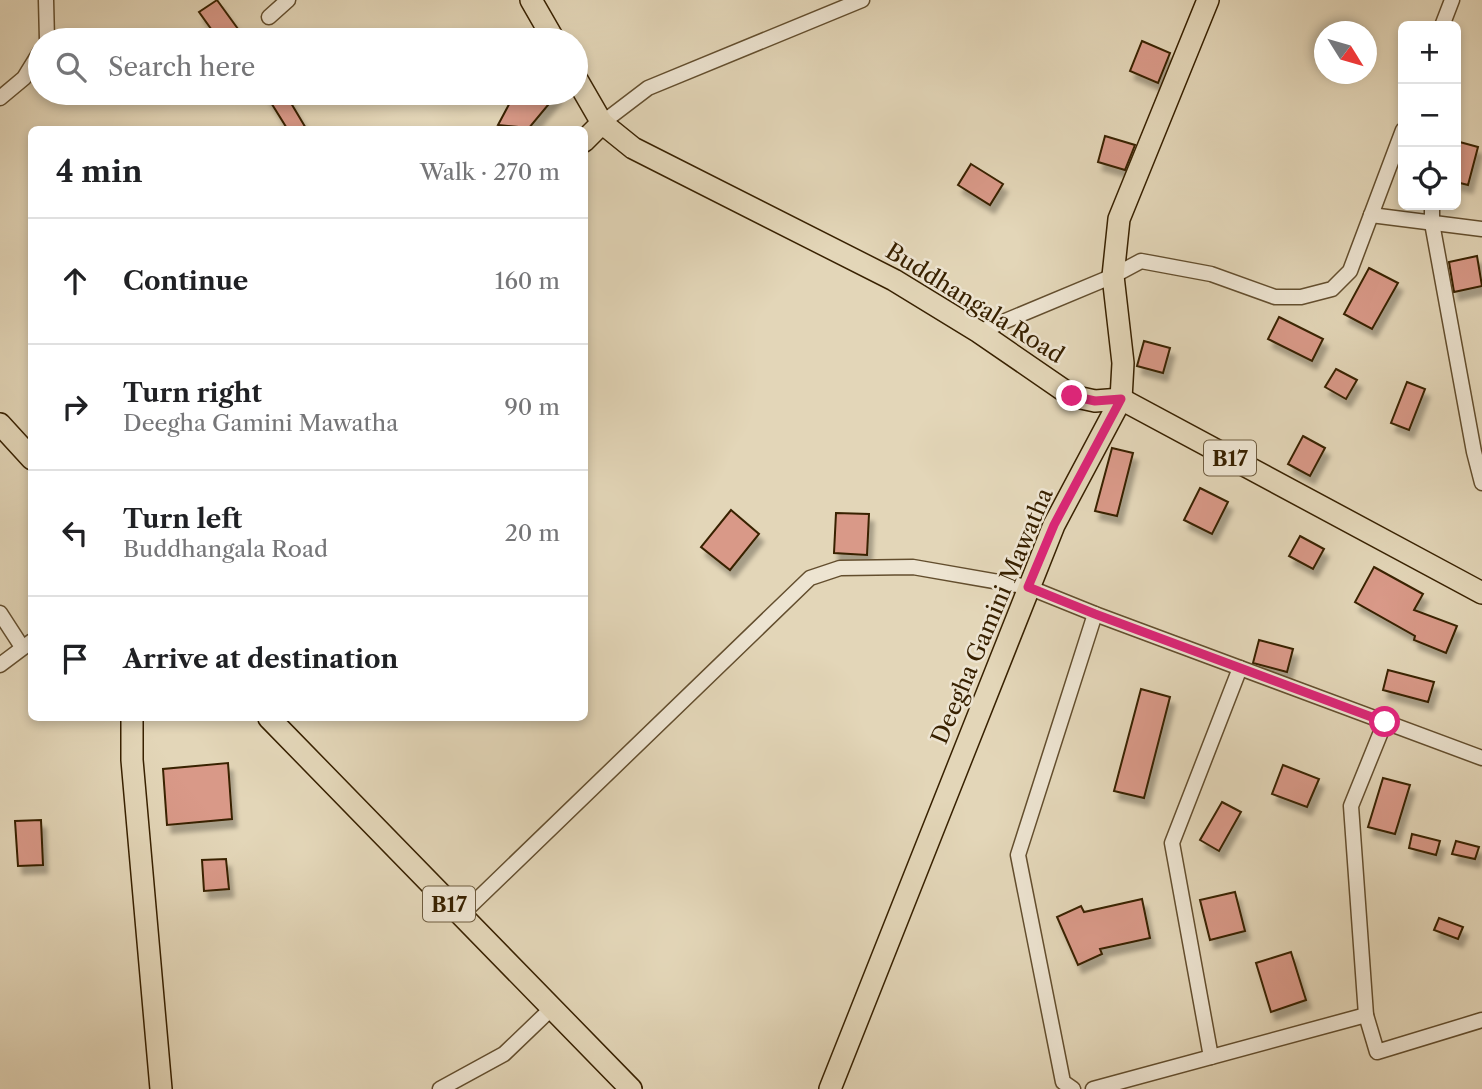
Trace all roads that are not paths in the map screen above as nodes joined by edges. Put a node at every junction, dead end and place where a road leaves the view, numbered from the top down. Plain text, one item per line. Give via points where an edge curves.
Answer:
1 (46, 0) edge
2 (288, 0) edge
3 (531, 0) edge
4 (862, 0) edge
5 (1208, 0) edge
6 (1452, 0) edge
7 (269, 17) dead end
8 (1444, 21) edge
9 (47, 28) edge
10 (547, 28) edge
11 (28, 72) edge
12 (0, 98) edge
13 (588, 99) edge
14 (602, 123) junction
15 (588, 137) edge
16 (1398, 143) edge
17 (1432, 210) edge
18 (1371, 215) junction
19 (1433, 223) junction
20 (1482, 229) edge
21 (1113, 276) junction
22 (979, 332) junction
23 (1121, 399) junction
24 (0, 424) edge
25 (1478, 451) edge
26 (28, 455) edge
27 (1482, 483) edge
28 (1028, 587) junction
29 (1482, 593) edge
30 (0, 614) edge
31 (1095, 614) junction
32 (27, 644) edge
33 (0, 665) edge
34 (1240, 668) junction
35 (132, 721) edge
36 (272, 721) edge
37 (1385, 722) junction
38 (1482, 758) edge
39 (460, 916) junction
40 (552, 1008) junction
41 (1366, 1015) junction
42 (1482, 1020) edge
43 (1211, 1057) junction
44 (161, 1089) edge
45 (440, 1089) edge
46 (631, 1089) edge
47 (830, 1089) edge
48 (1073, 1089) edge
49 (1093, 1089) edge

1 - 9 street
2 - 7 street
3 - 10 main road
4 - 14 street via 648,88
5 - 21 main road, Deegha Gamini Mawatha via 1119,219
6 - 8 street
11 - 12 street
13 - 14 main road, Buddhangala Road / B17
14 - 15 main road
14 - 22 main road, Buddhangala Road / B17 via 633,148 894,280
16 - 18 street
17 - 19 street
18 - 19 street
18 - 21 street via 1350,271 1332,289 1301,297 1275,297 1211,274 1141,261
19 - 20 street
19 - 25 street
21 - 22 street
21 - 23 main road, Deegha Gamini Mawatha via 1124,363
22 - 23 main road, Buddhangala Road / B17 via 1072,396 1095,401
23 - 28 main road, Deegha Gamini Mawatha via 1054,525
23 - 29 main road, Buddhangala Road / B17
24 - 26 main road
25 - 27 street
28 - 31 street
28 - 39 street via 913,567 840,568 810,578
28 - 47 main road, Deegha Gamini Mawatha
30 - 32 street
31 - 34 street
31 - 48 street via 1018,855 1063,1082
32 - 33 street
34 - 37 street
34 - 43 street via 1172,843
35 - 44 main road
36 - 39 main road, B17
37 - 38 street
37 - 41 street via 1351,806
39 - 40 main road, B17
40 - 45 street via 504,1054
40 - 46 main road, B17
41 - 42 street via 1377,1052
41 - 43 street
43 - 49 street

